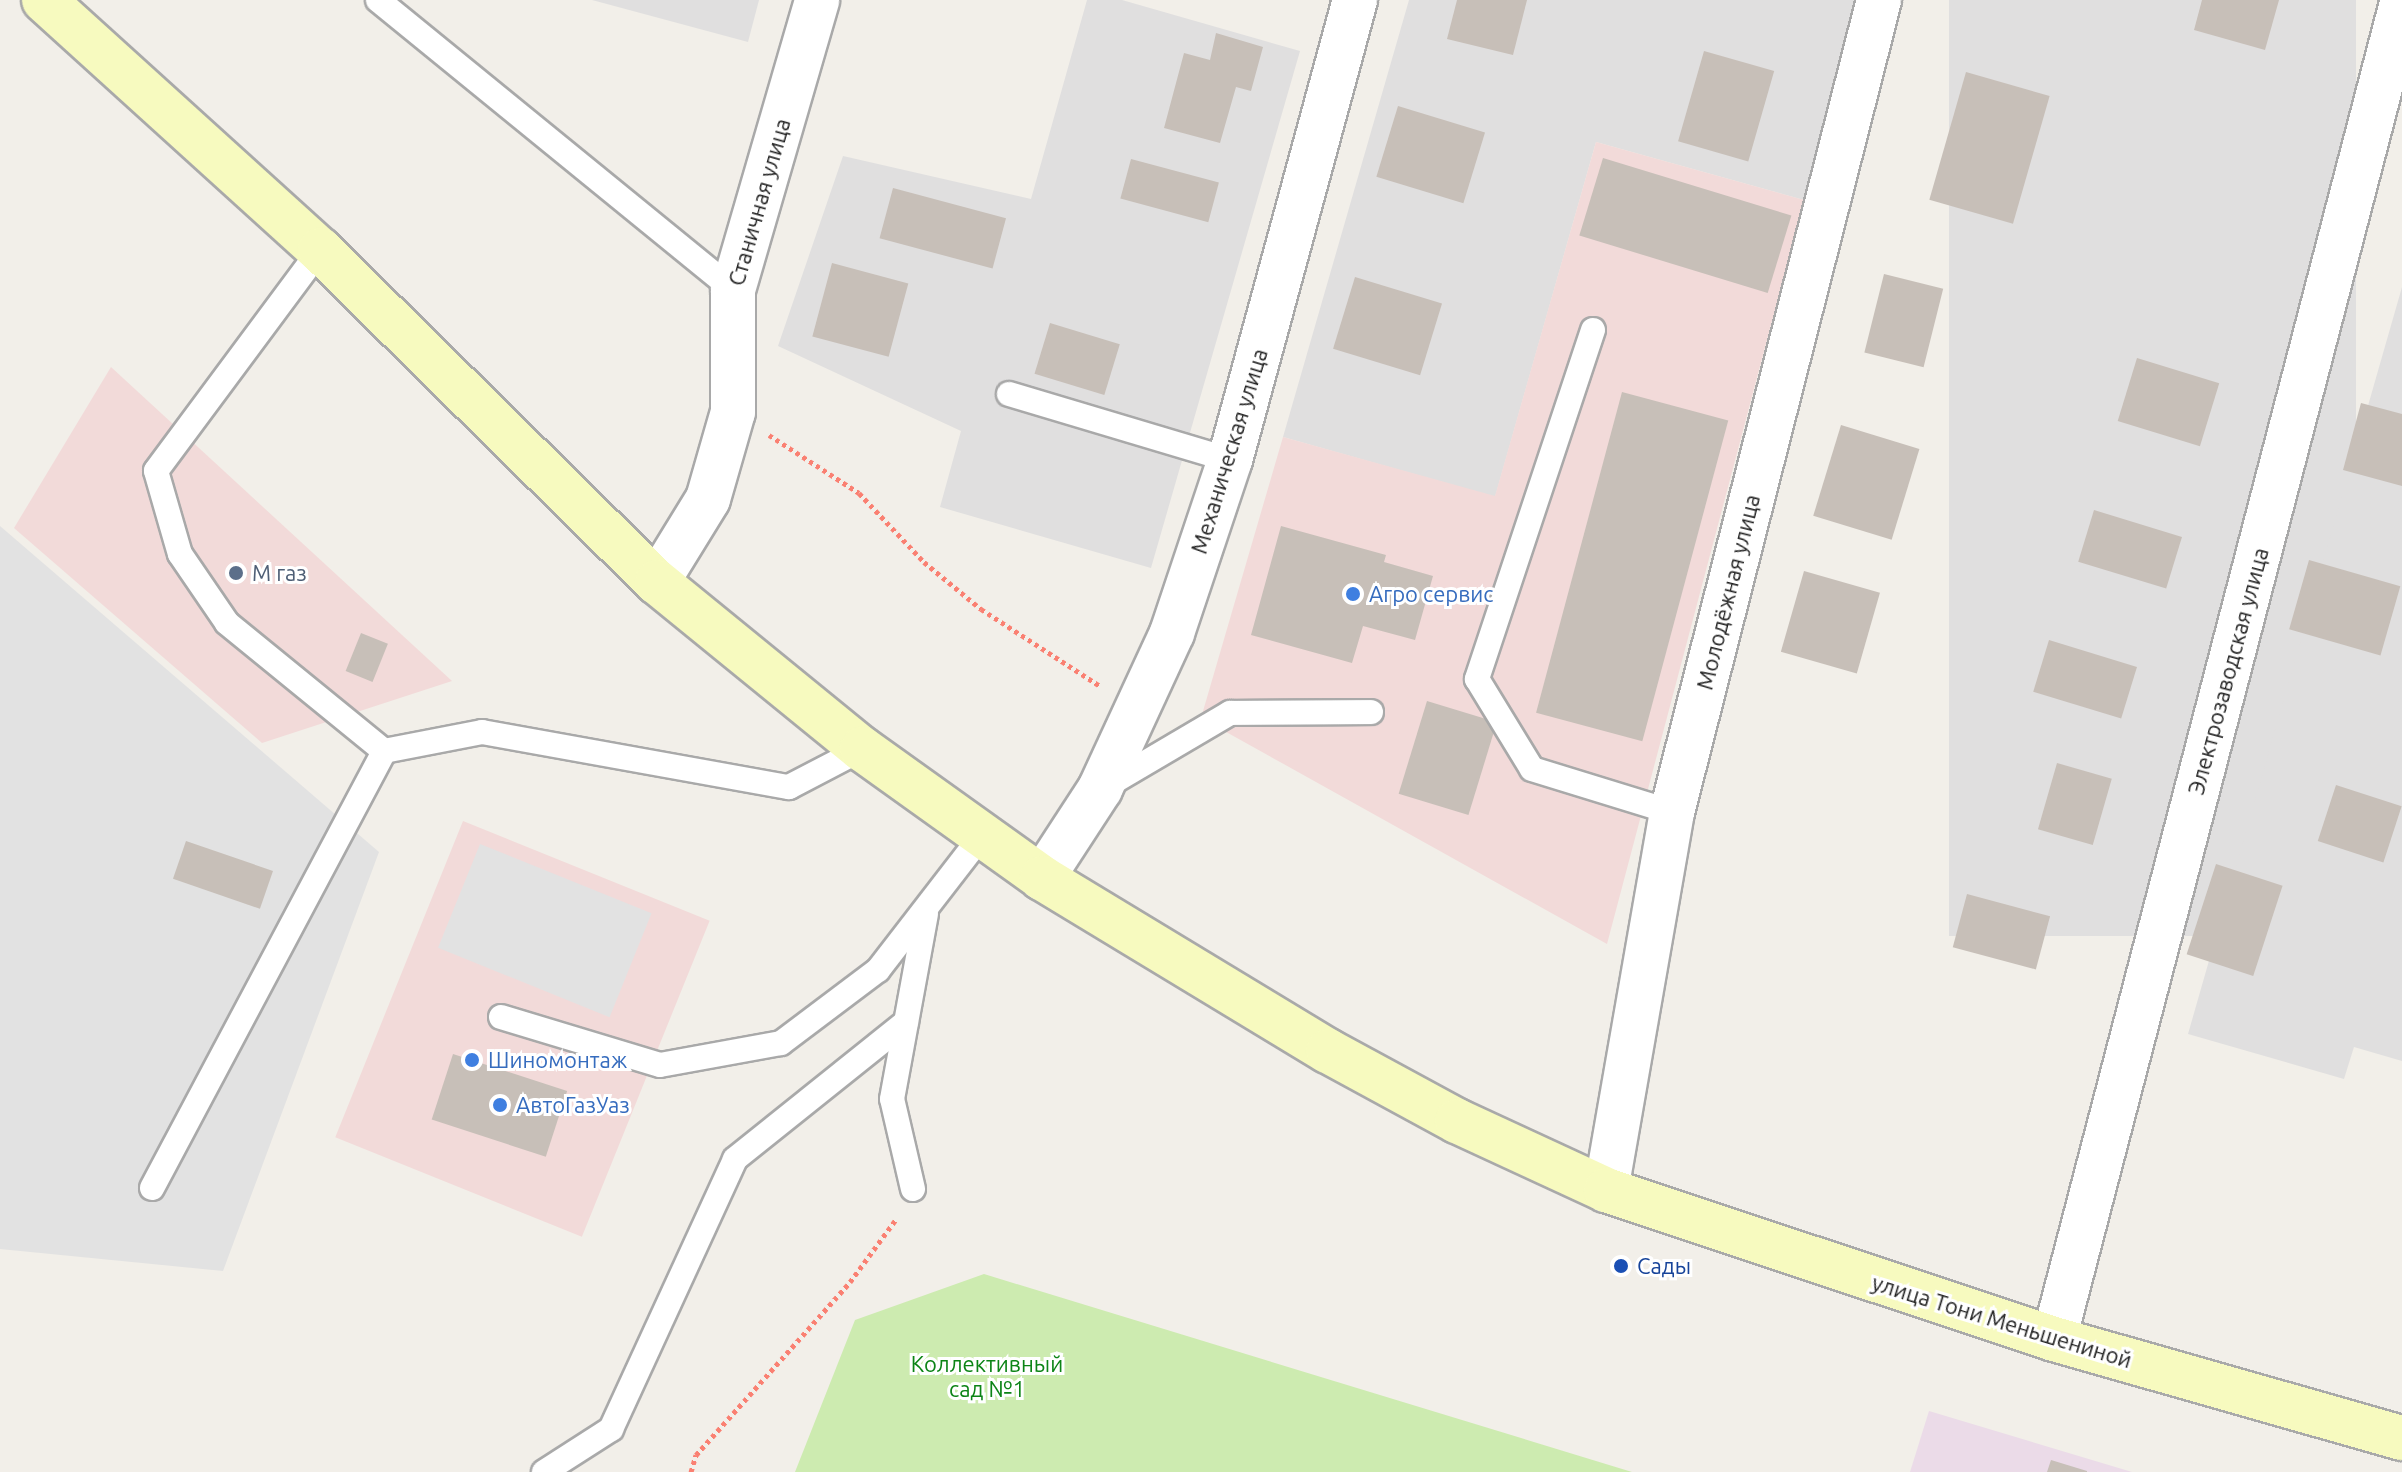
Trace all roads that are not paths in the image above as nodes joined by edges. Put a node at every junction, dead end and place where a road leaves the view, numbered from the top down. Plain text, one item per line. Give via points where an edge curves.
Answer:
1 (44, 0) edge
2 (378, 0) edge
3 (817, 0) edge
4 (1355, 0) edge
5 (1879, 0) edge
6 (2402, 3) edge
7 (320, 250) junction
8 (733, 290) junction
9 (1593, 330) dead end
10 (1009, 394) dead end
11 (1230, 460) junction
12 (657, 582) junction
13 (1371, 712) dead end
14 (862, 749) junction
15 (384, 751) junction
16 (1100, 789) junction
17 (1672, 812) junction
18 (980, 838) junction
19 (1042, 878) junction
20 (927, 912) junction
21 (501, 1017) dead end
22 (906, 1022) junction
23 (152, 1188) dead end
24 (913, 1189) road end
25 (1606, 1190) junction
26 (2054, 1339) junction
27 (2402, 1438) edge
28 (544, 1472) edge

1 - 7 main road, улица Тони Меньшениной
2 - 8 lane
3 - 8 street, Станичная улица
4 - 11 street, Механическая улица
5 - 17 street, Молодёжная улица
6 - 26 street, Электрозаводская улица
7 - 12 main road, улица Тони Меньшениной
7 - 15 lane via 156,471 180,554 227,623
8 - 12 street, Станичная улица via 733,412 708,499
9 - 17 lane via 1477,679 1532,769
10 - 11 lane
11 - 16 street, Механическая улица via 1172,633
12 - 14 main road, улица Тони Меньшениной
13 - 16 lane via 1230,713
14 - 15 lane via 789,787 482,732
14 - 18 main road, улица Тони Меньшениной
15 - 23 lane
16 - 19 street, Механическая улица
17 - 25 street, Молодёжная улица
18 - 19 main road, улица Тони Меньшениной
18 - 20 lane
19 - 25 main road, улица Тони Меньшениной via 1328,1051 1457,1121
20 - 21 lane via 878,970 781,1043 660,1065
20 - 22 lane
22 - 24 lane via 892,1099
22 - 28 lane via 735,1159 611,1429
25 - 26 main road, улица Тони Меньшениной
26 - 27 main road, улица Тони Меньшениной

